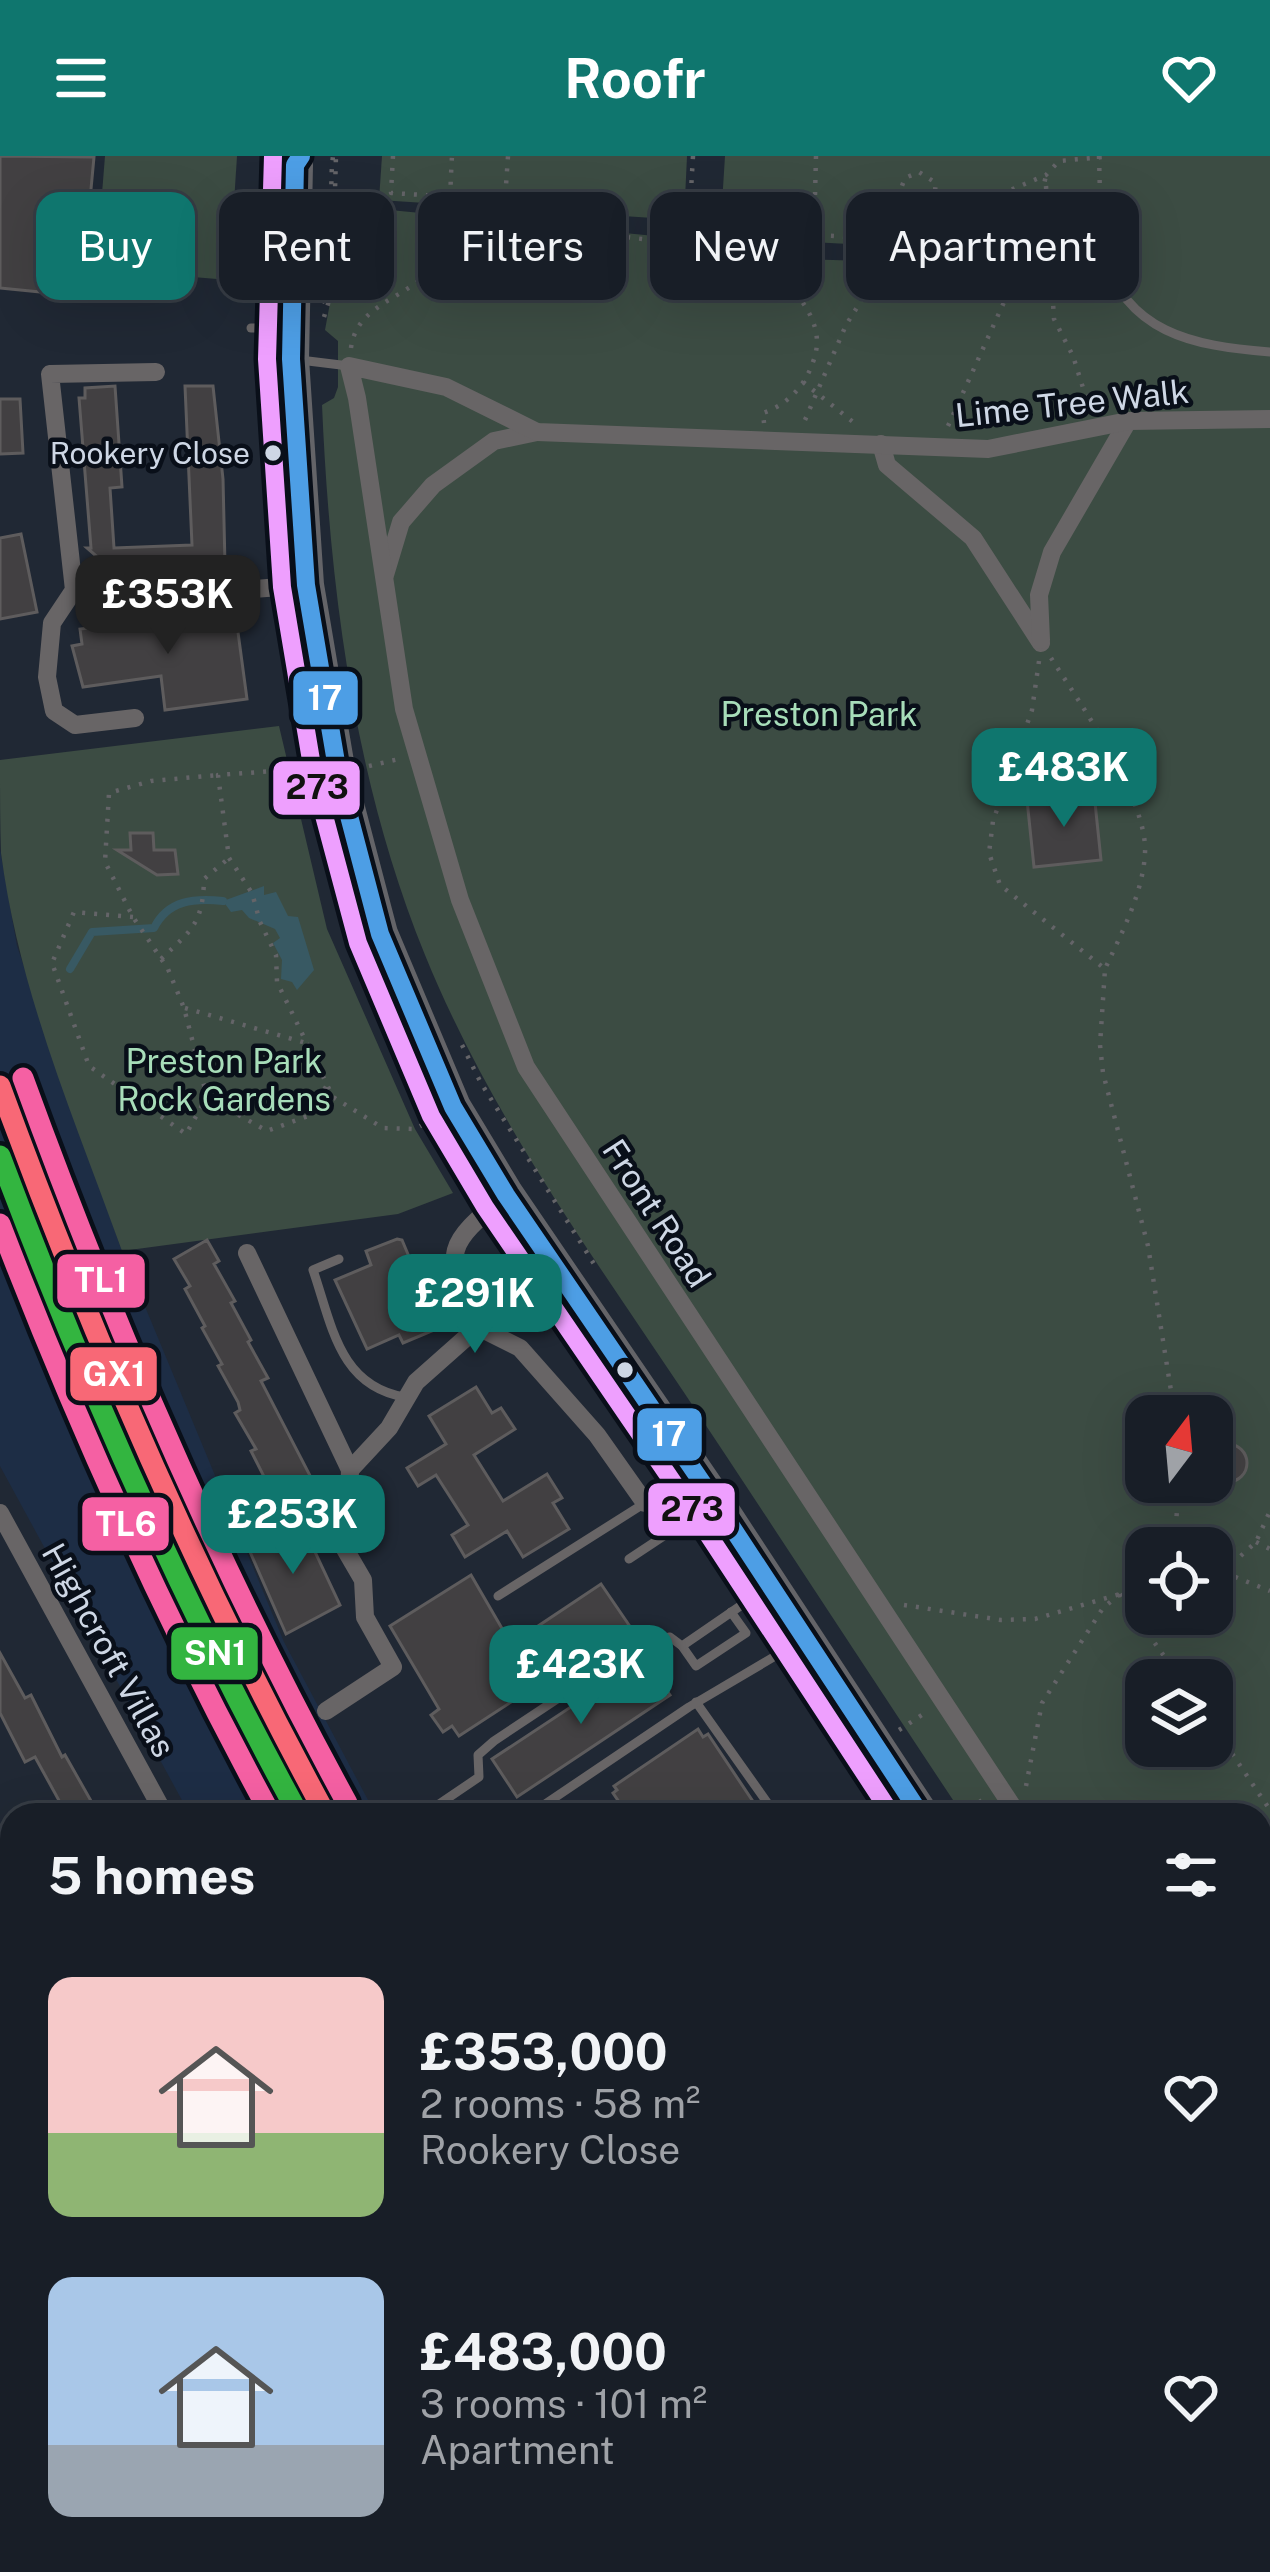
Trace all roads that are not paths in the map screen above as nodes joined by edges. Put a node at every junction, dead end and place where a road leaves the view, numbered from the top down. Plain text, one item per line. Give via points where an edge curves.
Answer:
1 (309, 159) edge
2 (1128, 300) edge
3 (251, 328) dead end
4 (291, 344) junction
5 (1270, 352) edge
6 (349, 365) junction
7 (156, 372) dead end
8 (1270, 419) edge
9 (1118, 422) junction
10 (537, 432) junction
11 (881, 444) junction
12 (382, 583) junction
13 (306, 585) junction
14 (74, 590) junction
15 (135, 718) dead end
16 (506, 1195) junction
17 (247, 1253) dead end
18 (339, 1258) dead end
19 (478, 1327) junction
20 (405, 1397) junction
21 (350, 1470) junction
22 (645, 1503) joint
23 (716, 1503) junction
24 (0, 1514) edge
25 (629, 1559) dead end
26 (769, 1587) junction
27 (498, 1596) dead end
28 (731, 1612) junction
29 (804, 1640) junction
30 (682, 1646) junction
31 (697, 1702) junction
32 (326, 1711) dead end
33 (158, 1803) edge
34 (441, 1803) edge
35 (548, 1803) edge
36 (768, 1803) edge
37 (913, 1803) edge
38 (1010, 1803) edge

1 - 4 highway
2 - 5 lane via 1183,338
3 - 4 lane
4 - 6 lane
4 - 13 highway
6 - 10 street, Front Road via 446,387
6 - 12 street, Front Road
7 - 14 street via 50,374
8 - 9 street, Lime Tree Walk
9 - 11 street, Lime Tree Walk via 988,449
9 - 11 street via 1052,551 1039,595 1041,644 973,538 887,466
10 - 11 street, Front Road
10 - 12 street, Front Road via 494,441 434,485 401,522
12 - 38 street, Front Road via 416,754 460,900 526,1067
13 - 14 street via 138,598
13 - 16 highway via 338,774 380,934 453,1107
14 - 15 street via 52,623 47,677 54,710 75,725
16 - 19 street via 454,1247 455,1274
16 - 23 highway
17 - 21 street
18 - 20 lane via 313,1270 350,1366 372,1388
19 - 20 street
19 - 22 street via 520,1348
20 - 21 street
21 - 32 street via 350,1498 324,1513 363,1580 365,1617 393,1667
22 - 27 lane
23 - 25 lane
23 - 26 highway
24 - 33 street, Highcroft Villas
26 - 28 lane
26 - 29 highway
28 - 30 lane
28 - 30 lane via 746,1633 696,1666
29 - 31 lane
29 - 37 highway
30 - 34 lane via 670,1636 640,1644 494,1741 478,1755 479,1777
31 - 35 lane
31 - 36 lane

